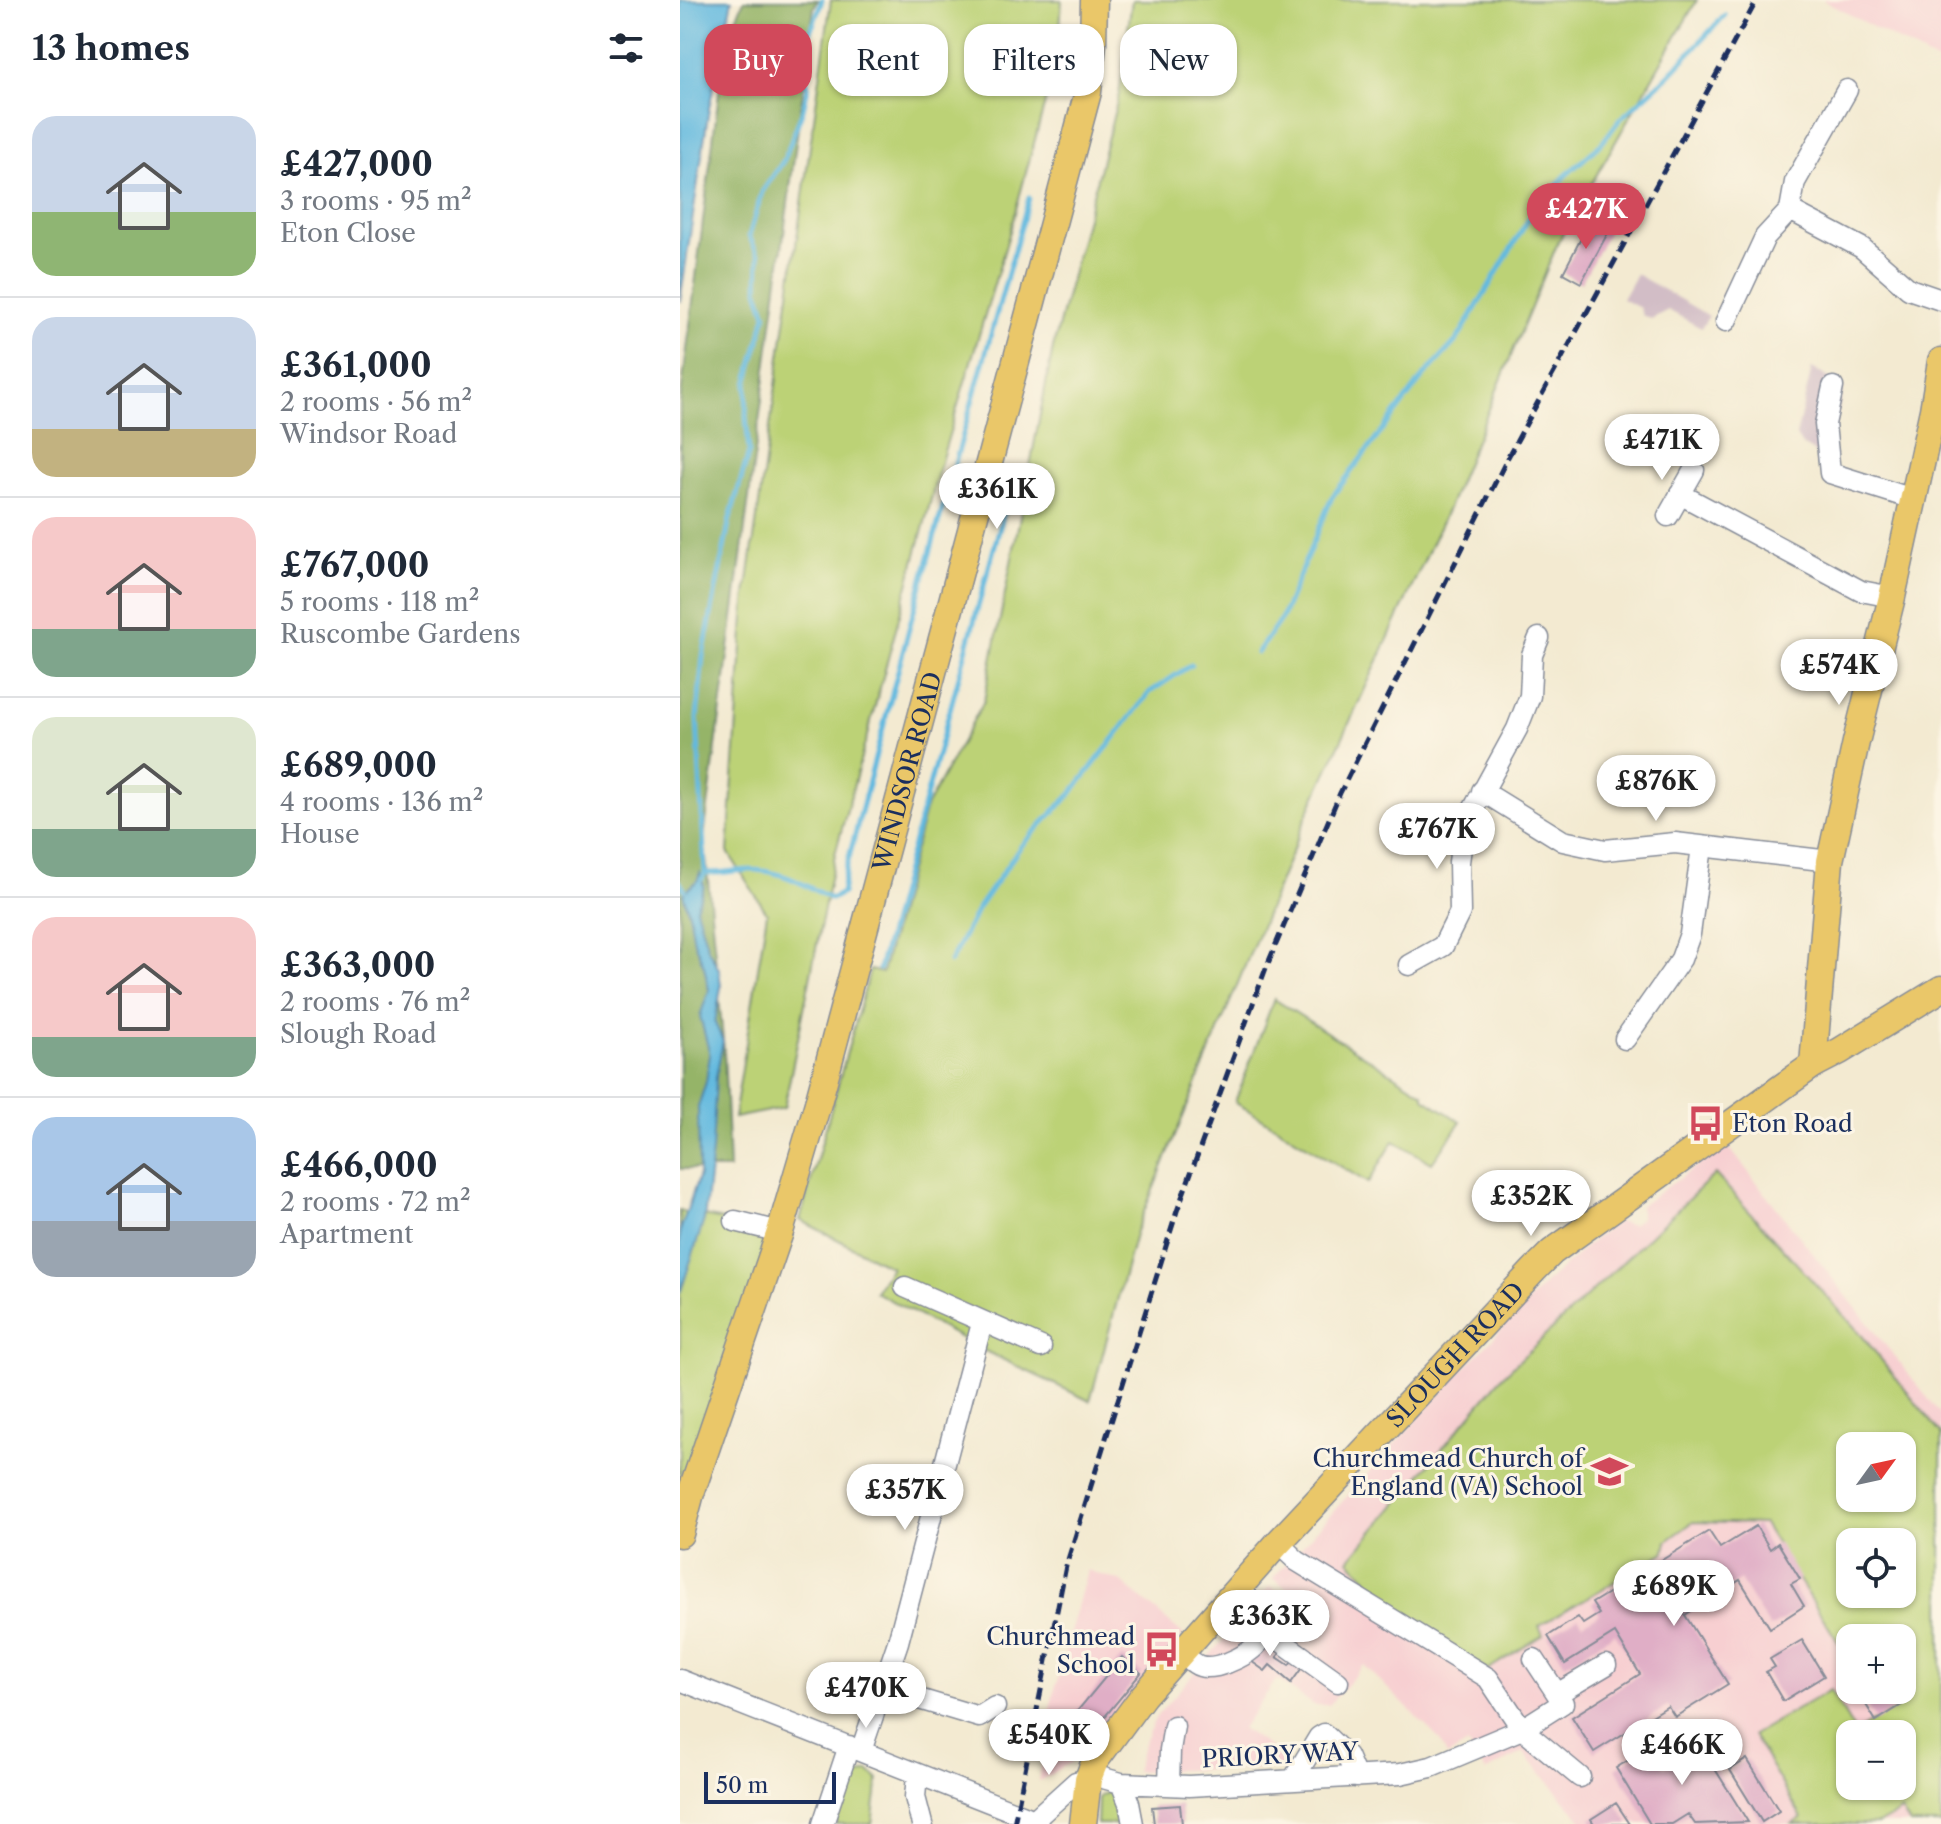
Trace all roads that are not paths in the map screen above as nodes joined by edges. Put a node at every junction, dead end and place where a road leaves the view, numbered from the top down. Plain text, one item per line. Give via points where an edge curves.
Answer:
1 (1094, 0) edge
2 (1847, 90) dead end
3 (1790, 210) junction
4 (1941, 300) edge
5 (1726, 321) dead end
6 (1941, 364) edge
7 (1833, 387) dead end
8 (1694, 470) dead end
9 (1680, 494) junction
10 (1913, 499) junction
11 (1668, 516) dead end
12 (1892, 597) junction
13 (1539, 638) dead end
14 (1482, 791) junction
15 (1702, 847) junction
16 (1830, 861) junction
17 (1409, 965) dead end
18 (1941, 989) edge
19 (1625, 1039) dead end
20 (1813, 1065) junction
21 (735, 1221) dead end
22 (780, 1232) junction
23 (905, 1287) dead end
24 (982, 1323) junction
25 (1041, 1347) dead end
26 (680, 1534) edge
27 (1278, 1543) junction
28 (1240, 1588) junction
29 (1264, 1629) junction
30 (1179, 1651) junction
31 (1534, 1659) dead end
32 (1606, 1665) dead end
33 (680, 1680) edge
34 (1338, 1682) dead end
35 (882, 1688) junction
36 (1557, 1694) junction
37 (995, 1707) dead end
38 (1174, 1726) dead end
39 (1522, 1729) junction
40 (855, 1749) junction
41 (917, 1776) junction
42 (1088, 1776) junction
43 (1356, 1777) junction
44 (1580, 1777) dead end
45 (1293, 1780) junction
46 (1121, 1783) junction
47 (1169, 1785) junction
48 (1036, 1822) edge
49 (823, 1824) edge
50 (922, 1824) edge
51 (1083, 1824) edge
52 (1133, 1824) edge

1 - 22 main road, WINDSOR ROAD via 1088,92
2 - 3 street via 1795,182
3 - 4 street via 1862,248 1909,289
3 - 5 street via 1765,237
6 - 10 main road
7 - 10 street via 1825,424 1830,473
8 - 9 street
9 - 11 street
9 - 12 street via 1861,591
10 - 12 main road
12 - 16 main road
13 - 14 street via 1532,655 1530,696
14 - 15 street via 1563,841 1605,850 1675,843
14 - 17 street via 1464,826 1460,912 1443,946
15 - 16 street
15 - 19 street via 1690,934 1681,959
16 - 20 main road
18 - 20 main road, SLOUGH ROAD
20 - 27 main road, SLOUGH ROAD via 1552,1252
21 - 22 street
22 - 26 main road, WINDSOR ROAD
23 - 24 street
24 - 25 street
24 - 35 street
27 - 28 main road, SLOUGH ROAD
27 - 39 street via 1297,1561 1488,1678
28 - 29 street
28 - 30 main road, SLOUGH ROAD
29 - 30 street via 1242,1657 1225,1664 1202,1667
29 - 34 street
30 - 42 main road, SLOUGH ROAD via 1119,1725
31 - 36 street
32 - 36 street
33 - 40 street
35 - 37 street via 979,1717
35 - 40 street
36 - 39 street, PRIORY WAY via 1563,1703
38 - 47 street
39 - 43 street, PRIORY WAY via 1431,1767
39 - 44 street
40 - 41 street
40 - 49 street
41 - 48 street
41 - 50 street via 915,1797
42 - 46 street, PRIORY WAY
42 - 48 street
42 - 51 main road
43 - 45 street, PRIORY WAY
43 - 45 street via 1347,1756 1324,1734
45 - 47 street, PRIORY WAY
46 - 47 street, PRIORY WAY
46 - 52 street

